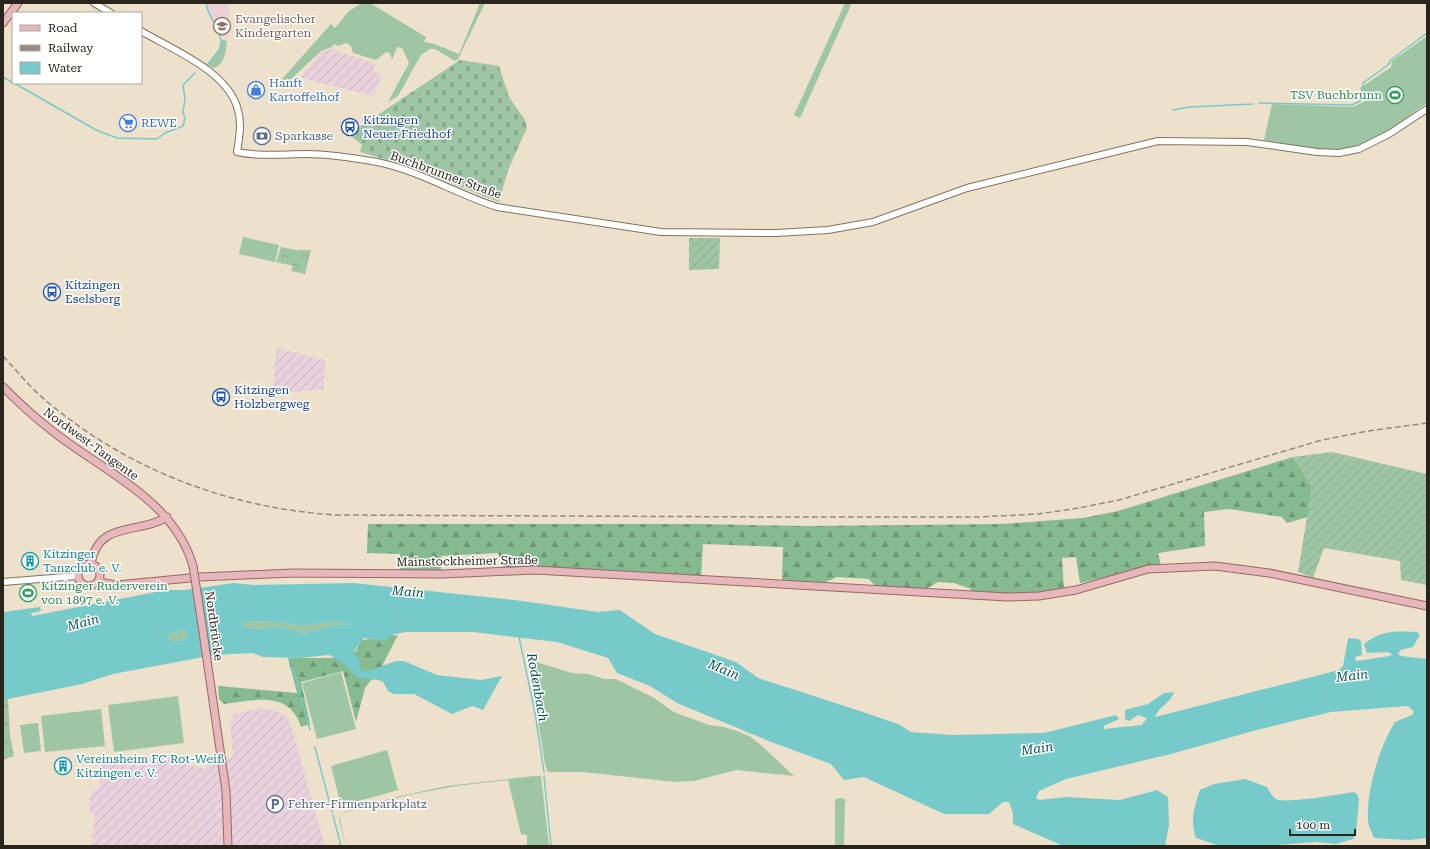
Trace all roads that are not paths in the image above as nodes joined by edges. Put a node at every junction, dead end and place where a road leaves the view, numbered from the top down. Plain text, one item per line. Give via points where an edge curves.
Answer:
1 (18, 3) edge
2 (94, 3) edge
3 (109, 12) edge
4 (3, 23) edge
5 (142, 32) edge
6 (1427, 108) edge
7 (3, 387) edge
8 (167, 517) junction
9 (91, 564) junction
10 (193, 566) joint
11 (77, 576) junction
12 (99, 580) junction
13 (3, 582) edge
14 (1427, 606) edge
15 (228, 846) edge

1 - 4 main road
2 - 3 street
5 - 6 street, Buchbrunner Straße via 207,69 226,87 233,96 238,111 240,124 237,152 259,155 308,154 379,162 497,207 678,233 801,233 848,228 873,222 967,188 1143,143 1182,140 1247,142 1339,153 1377,140
7 - 8 main road, Nordwest-Tangente via 51,430 148,499
8 - 9 main road via 107,536 98,543
8 - 10 main road, Nordwest-Tangente via 184,541
9 - 11 main road via 81,567
9 - 12 main road via 98,570
10 - 15 main road, Nordbrücke, bridge via 221,750
11 - 12 main road via 86,586 93,586
11 - 13 street
12 - 14 main road, Mainstockheimer Straße via 117,585 200,577 286,573 443,574 535,570 1007,597 1039,596 1076,590 1148,569 1215,566 1269,573

